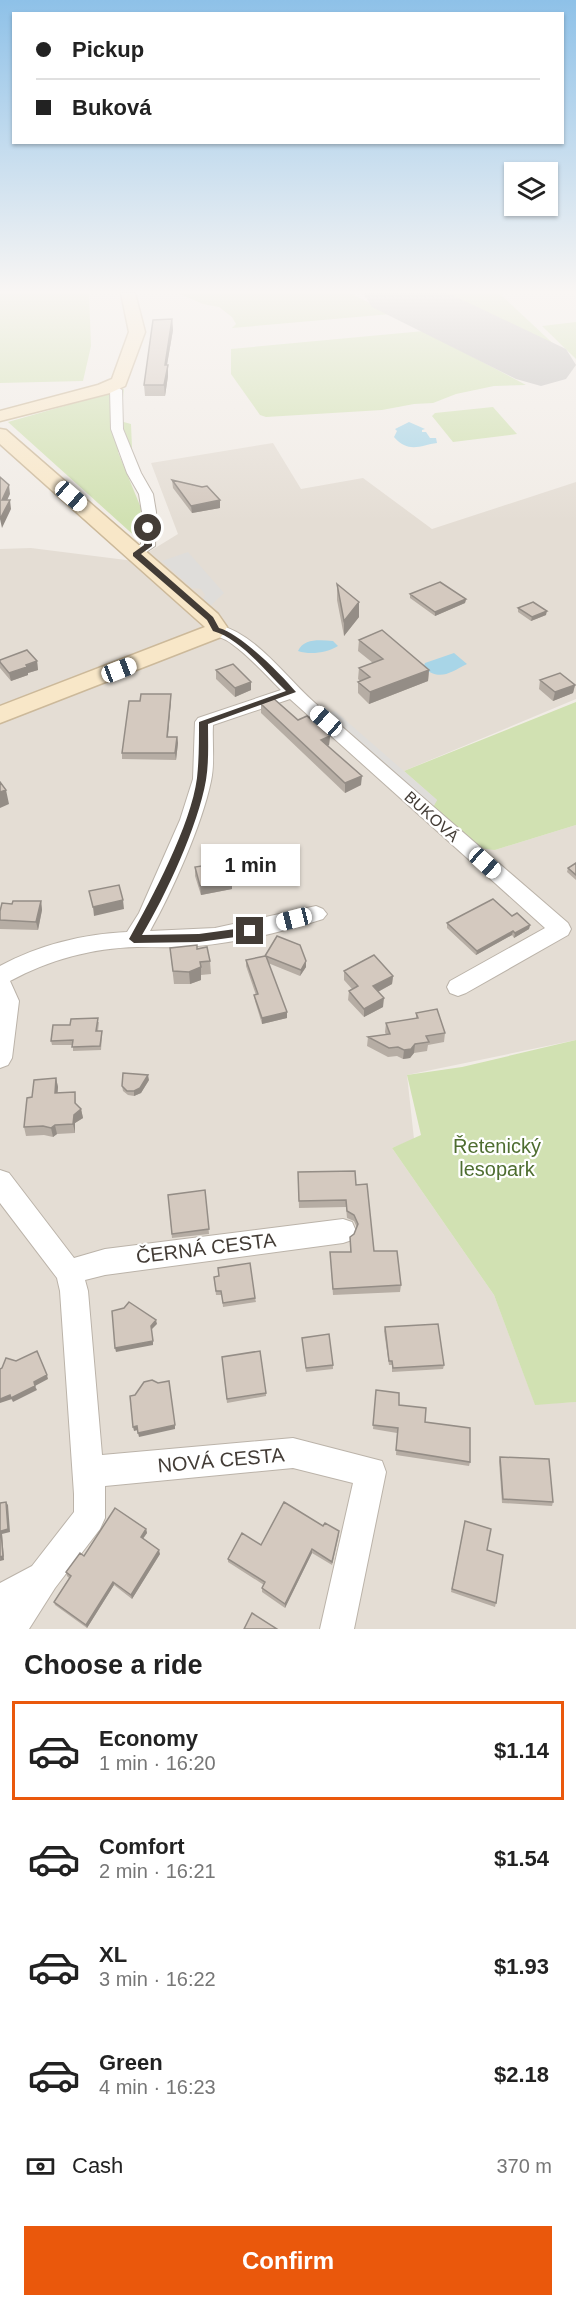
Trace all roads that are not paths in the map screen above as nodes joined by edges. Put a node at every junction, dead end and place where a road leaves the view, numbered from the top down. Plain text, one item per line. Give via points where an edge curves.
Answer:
1 (124, 369) edge
2 (116, 390) dead end
3 (0, 416) edge
4 (0, 434) edge
5 (136, 554) junction
6 (216, 629) junction
7 (292, 692) junction
8 (0, 715) edge
9 (316, 914) dead end
10 (134, 939) junction
11 (0, 976) edge
12 (0, 984) edge
13 (458, 987) dead end
14 (0, 1058) edge
15 (4, 1197) edge
16 (343, 1231) dead end
17 (69, 1272) junction
18 (88, 1472) junction
19 (43, 1577) junction
20 (0, 1601) edge
21 (9, 1629) edge
22 (337, 1629) edge

1 - 3 street via 119,382 104,389
2 - 5 street via 117,429 146,494 149,512 148,546
4 - 5 street
5 - 6 street via 210,619
6 - 7 street, BUKOVÁ via 237,640
6 - 8 street via 197,640
7 - 10 street via 204,722 202,779 190,820
7 - 13 street, BUKOVÁ via 560,929
9 - 10 street via 250,931 199,938
10 - 11 street via 43,955
12 - 14 street via 8,1001
15 - 17 street
16 - 17 street, ČERNÁ CESTA via 105,1262
17 - 18 street via 74,1291
18 - 19 street via 88,1518
18 - 22 street, NOVÁ CESTA via 293,1454 371,1472
19 - 20 street
19 - 21 street

